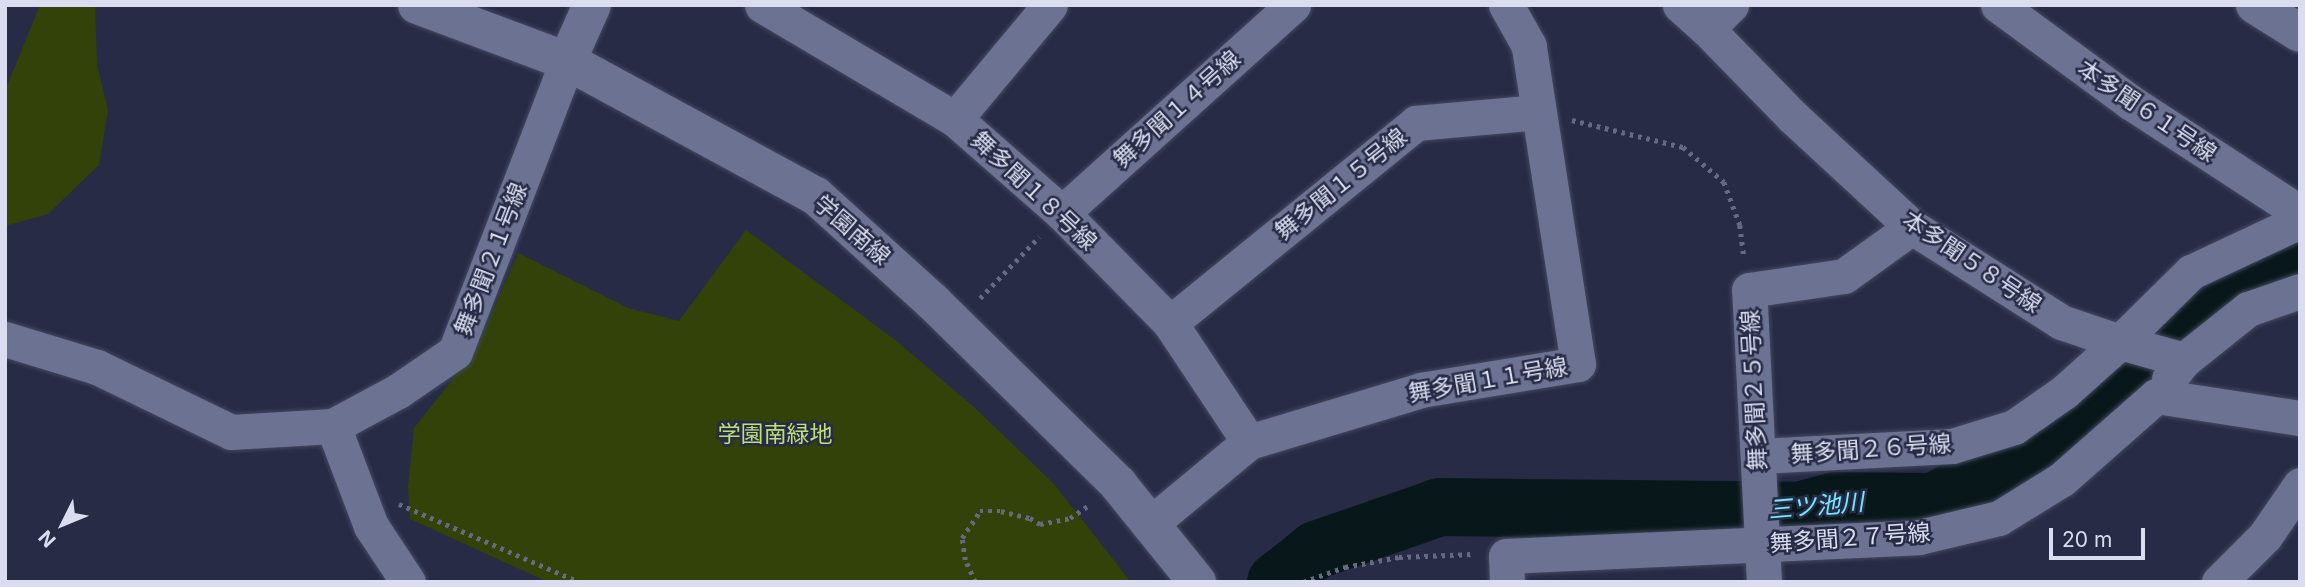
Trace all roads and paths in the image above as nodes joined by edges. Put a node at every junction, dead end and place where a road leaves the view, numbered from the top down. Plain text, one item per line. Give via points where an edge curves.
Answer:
1 (417, 5) edge
2 (592, 5) edge
3 (762, 5) edge
4 (1050, 5) edge
5 (1293, 5) edge
6 (1506, 5) edge
7 (1680, 5) edge
8 (1998, 5) edge
9 (2255, 5) edge
10 (1719, 17) edge
11 (2300, 33) edge
12 (567, 61) junction
13 (1539, 113) junction
14 (956, 119) junction
15 (1062, 213) junction
16 (2300, 213) edge
17 (2300, 221) edge
18 (1912, 227) junction
19 (1749, 290) junction
20 (2300, 290) edge
21 (1170, 323) junction
22 (955, 324) junction
23 (5, 339) edge
24 (2120, 342) junction
25 (2184, 360) junction
26 (2156, 396) junction
27 (2300, 418) edge
28 (333, 426) junction
29 (1249, 442) junction
30 (1759, 456) junction
31 (1118, 484) junction
32 (2300, 485) edge
33 (357, 486) junction
34 (1159, 536) junction
35 (1762, 544) junction
36 (1506, 569) edge
37 (408, 582) edge
38 (579, 582) edge
39 (975, 582) edge
40 (1197, 582) edge
41 (1303, 582) edge
42 (1764, 582) edge
43 (2219, 582) edge

1 - 12 street, 学園南線
2 - 12 street
3 - 14 street, 舞多聞１８号線
4 - 14 street
5 - 15 street, 舞多聞１４号線
6 - 13 street, 舞多聞１１号線 via 1529,46
7 - 10 street, 本多聞５８号線
8 - 16 street, 本多聞６１号線 via 2130,102
9 - 11 street
10 - 18 street, 本多聞５８号線 via 1794,118
12 - 22 street, 学園南線 via 816,196
12 - 28 street, 舞多聞２１号線 via 455,352 398,391
13 - 19 path via 1683,147 1724,182 1740,226
13 - 21 street, 舞多聞１５号線 via 1416,122
13 - 29 street, 舞多聞１１号線 via 1578,364 1421,390
14 - 15 street, 舞多聞１８号線
15 - 21 street, 舞多聞１８号線
15 - 22 path
17 - 24 street via 2191,272
18 - 19 street, 舞多聞２５号線 via 1844,276
18 - 24 street, 本多聞５８号線 via 2062,322
19 - 30 street, 舞多聞２５号線
20 - 25 street, 舞多聞２７号線 via 2248,309
21 - 29 street, 舞多聞１８号線
22 - 31 street, 学園南線
23 - 28 street, 舞多聞２１号線 via 97,367 231,432
24 - 25 street, 本多聞５８号線
24 - 30 street, 舞多聞２６号線 via 2064,392 2014,427 1952,446
25 - 26 street, 舞多聞２７号線
26 - 27 street
26 - 35 street, 舞多聞２７号線 via 2063,479 1999,518 1919,537
28 - 33 street
29 - 34 street, 舞多聞１１号線
30 - 35 street, 舞多聞２５号線
31 - 34 street, 学園南線
31 - 39 path via 1070,518 1040,524 1001,511 980,511 962,538
32 - 43 street via 2265,536
33 - 37 street via 371,526
33 - 38 path
34 - 40 street, 学園南線
35 - 36 street, 舞多聞２７号線
35 - 42 street, 舞多聞２５号線
36 - 41 path via 1447,553 1345,567

